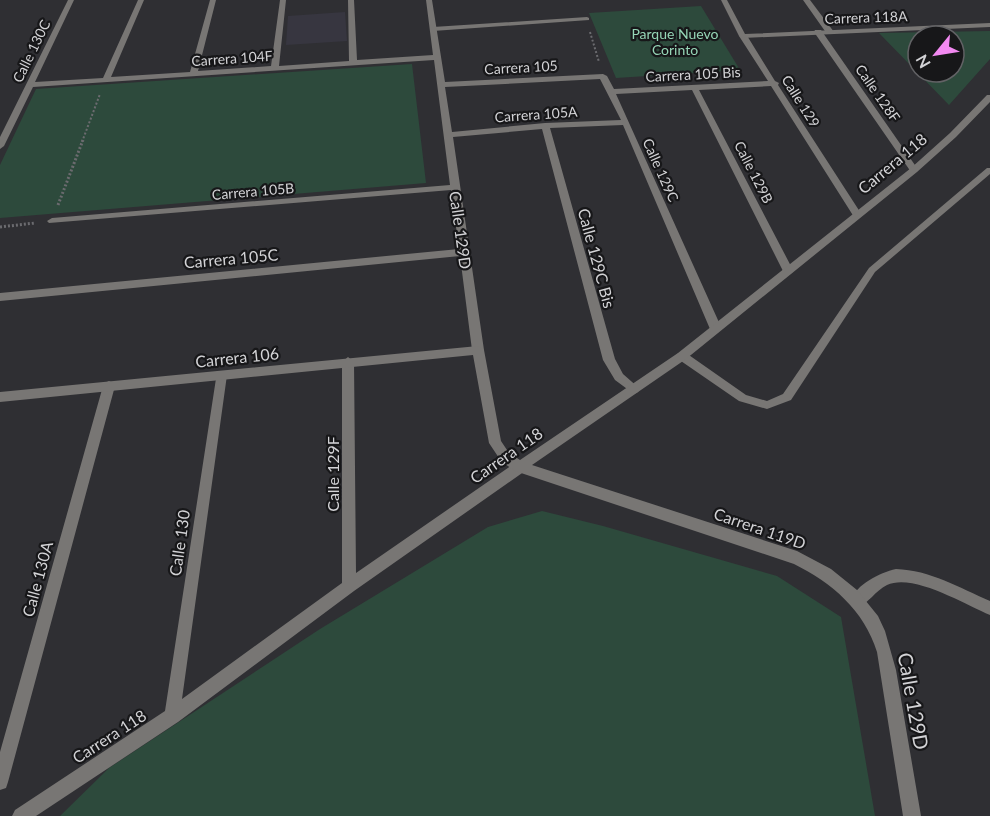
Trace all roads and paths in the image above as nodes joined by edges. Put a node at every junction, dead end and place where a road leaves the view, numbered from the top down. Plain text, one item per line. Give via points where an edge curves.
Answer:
1 (71, 0) edge
2 (141, 0) edge
3 (213, 0) edge
4 (284, 0) edge
5 (351, 0) edge
6 (429, 0) edge
7 (724, 0) edge
8 (806, 0) edge
9 (587, 19) joint
10 (990, 25) edge
11 (433, 29) junction
12 (830, 32) junction
13 (818, 33) junction
14 (743, 36) junction
15 (437, 57) junction
16 (353, 63) junction
17 (275, 68) junction
18 (193, 74) junction
19 (603, 76) junction
20 (106, 80) junction
21 (774, 83) junction
22 (29, 85) junction
23 (441, 85) junction
24 (694, 87) junction
25 (612, 92) junction
26 (990, 97) edge
27 (13, 119) junction
28 (0, 120) edge
29 (626, 122) junction
30 (546, 126) junction
31 (448, 135) junction
32 (0, 146) edge
33 (914, 170) junction
34 (990, 170) edge
35 (456, 187) junction
36 (857, 215) junction
37 (52, 221) junction
38 (0, 227) edge
39 (464, 252) junction
40 (788, 270) junction
41 (0, 297) edge
42 (716, 329) junction
43 (478, 350) junction
44 (682, 356) junction
45 (348, 362) junction
46 (221, 375) junction
47 (109, 386) junction
48 (634, 389) junction
49 (0, 397) edge
50 (505, 457) joint
51 (520, 467) junction
52 (349, 586) junction
53 (857, 601) junction
54 (990, 608) edge
55 (172, 716) junction
56 (0, 782) edge
57 (21, 816) edge
58 (912, 816) edge

1 - 22 street, Calle 130C
2 - 20 street
3 - 18 street
4 - 17 street
5 - 16 street
6 - 11 street, Calle 129D
7 - 14 street, Calle 129
8 - 12 street
9 - 11 lane
9 - 19 path
10 - 12 street, Carrera 118A
11 - 15 street, Calle 129D
12 - 13 street, Carrera 118A
13 - 14 street, Carrera 118A
13 - 33 street, Calle 128F
14 - 21 street, Calle 129
15 - 16 street, Carrera 104F
15 - 23 street, Calle 129D
16 - 17 street, Carrera 104F
17 - 18 street, Carrera 104F
18 - 20 street, Carrera 104F
19 - 23 street, Carrera 105
19 - 25 street, Calle 129C
20 - 22 street, Carrera 104F
20 - 37 path
21 - 24 street, Carrera 105 Bis
21 - 36 street, Calle 129
22 - 27 street, Calle 130C
23 - 31 street, Calle 129D
24 - 25 street, Carrera 105 Bis
24 - 40 street, Calle 129B
25 - 29 street, Calle 129C
26 - 33 street, Carrera 118
27 - 28 street
27 - 32 street, Calle 130C
29 - 30 street, Carrera 105A
29 - 42 street, Calle 129C
30 - 31 street, Carrera 105A
30 - 48 street, Calle 129C Bis via 609,360 619,377
31 - 35 street, Calle 129D
33 - 36 street, Carrera 118
34 - 44 lane via 872,270 787,397 767,405 743,398
35 - 37 street, Carrera 105B
35 - 39 street, Calle 129D
36 - 40 street, Carrera 118
37 - 38 path
39 - 41 street, Carrera 105C
39 - 43 street, Calle 129D
40 - 42 street, Carrera 118
42 - 44 street, Carrera 118
43 - 45 street, Carrera 106
43 - 50 street, Calle 129D via 495,444
44 - 48 street, Carrera 118
45 - 46 street, Carrera 106
45 - 52 street, Calle 129F
46 - 47 street, Carrera 106
46 - 55 street, Calle 130
47 - 49 street, Carrera 106
47 - 56 street, Calle 130A
48 - 51 street, Carrera 118
50 - 51 street, Carrera 119D
51 - 52 street, Carrera 118
51 - 53 street, Carrera 119D via 797,558 832,577
52 - 55 street, Carrera 118
53 - 54 street via 869,588 896,576 921,580
53 - 58 street, Calle 129D via 874,624 885,650
55 - 57 street, Carrera 118

